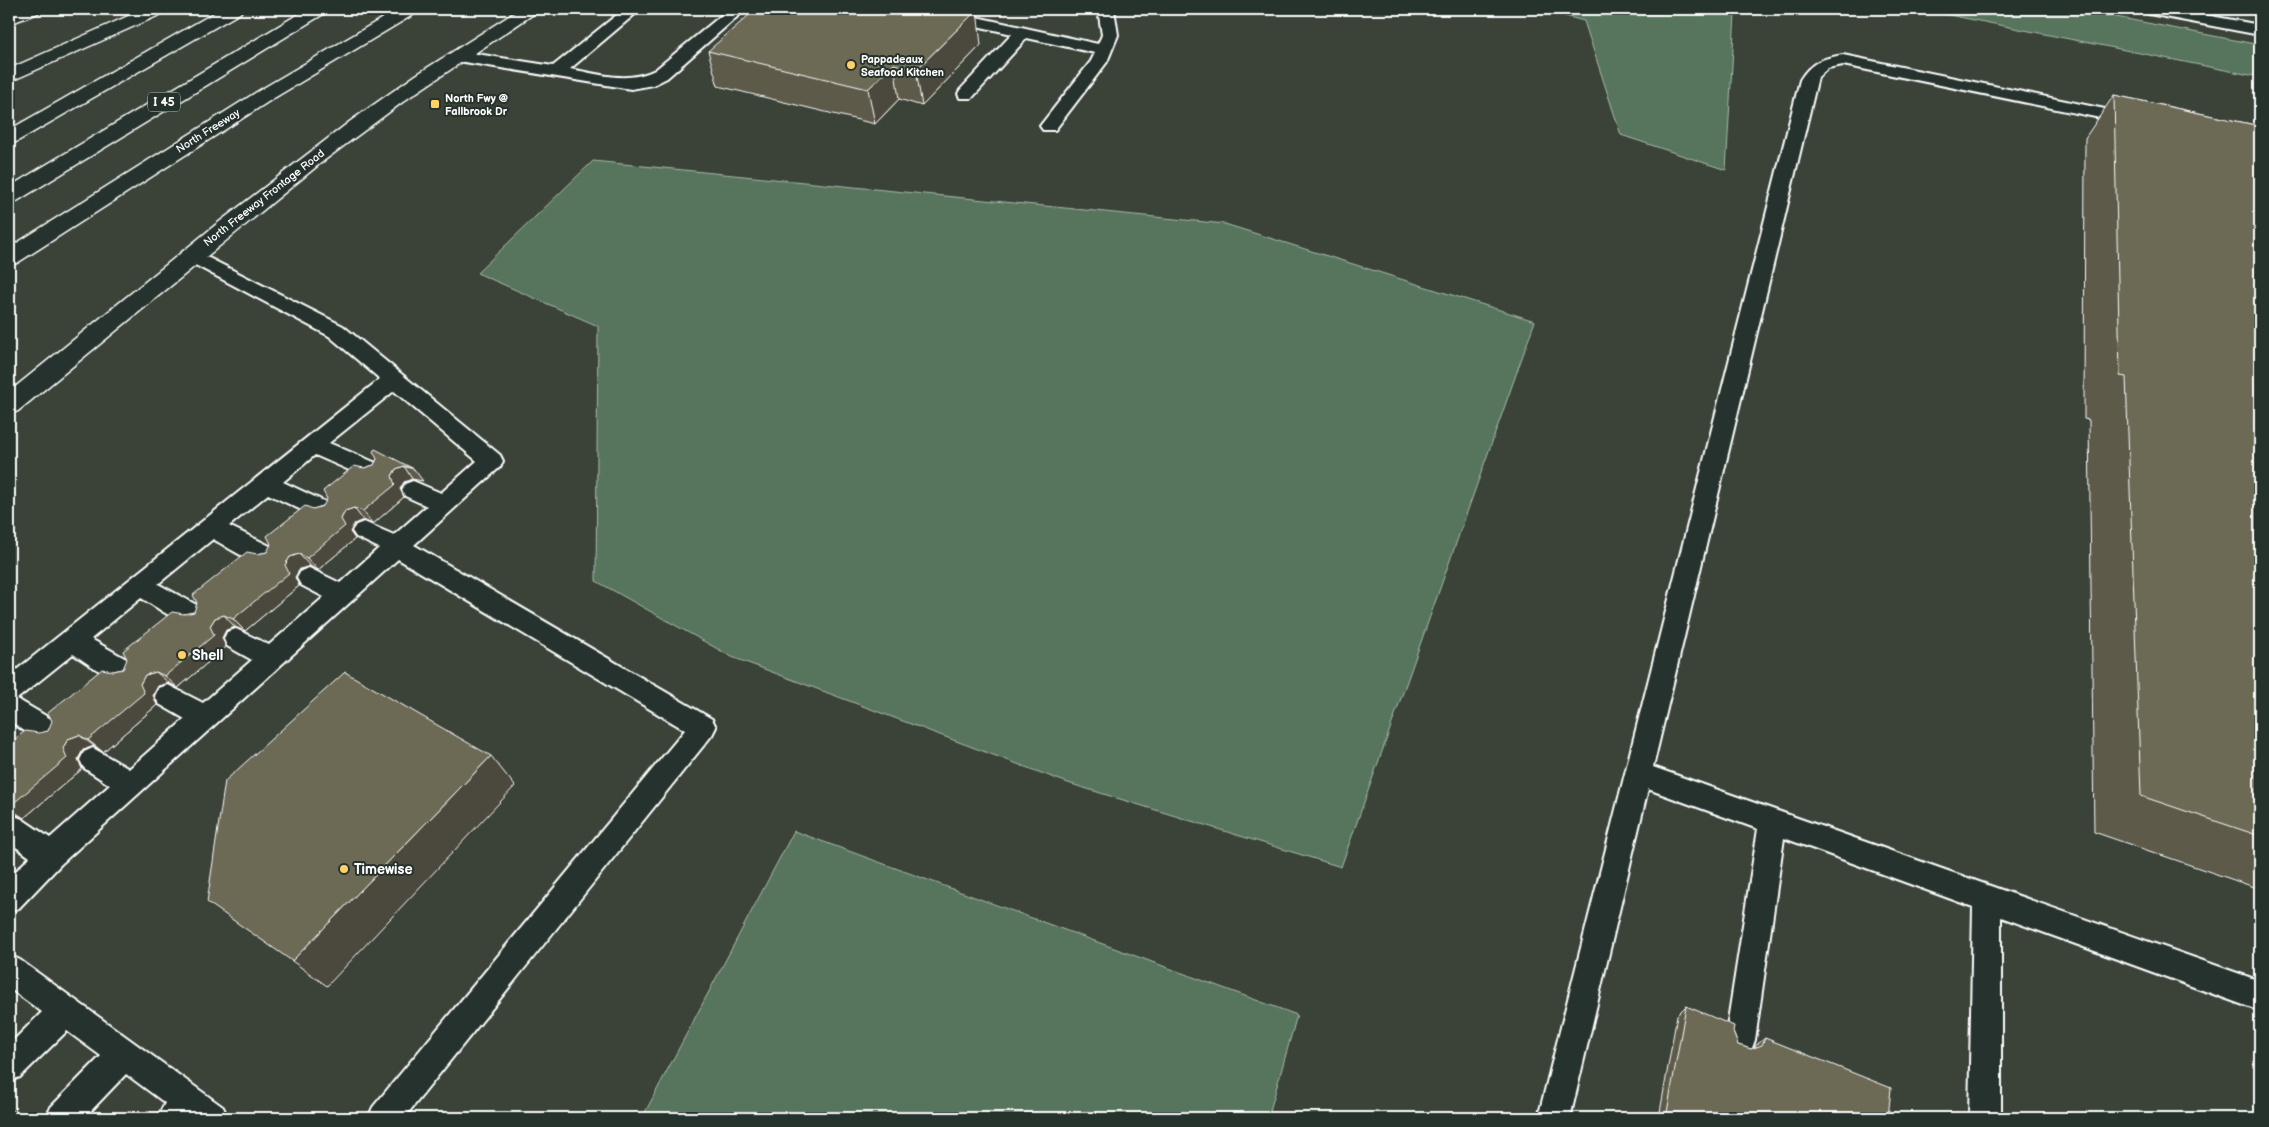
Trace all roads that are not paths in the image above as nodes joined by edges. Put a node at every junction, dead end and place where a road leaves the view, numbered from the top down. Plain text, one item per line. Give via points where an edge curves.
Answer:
1 (32, 9) edge
2 (158, 9) edge
3 (234, 9) edge
4 (319, 9) edge
5 (410, 9) edge
6 (532, 9) edge
7 (633, 9) edge
8 (738, 9) edge
9 (920, 9) edge
10 (1106, 9) edge
11 (2149, 9) edge
12 (2240, 9) edge
13 (9, 19) edge
14 (2253, 29) edge
15 (1023, 32) junction
16 (1104, 50) junction
17 (458, 56) junction
18 (556, 72) junction
19 (9, 76) edge
20 (966, 94) dead end
21 (2154, 124) edge
22 (1049, 126) dead end
23 (9, 138) edge
24 (9, 196) edge
25 (191, 255) junction
26 (9, 258) edge
27 (394, 379) junction
28 (9, 405) edge
29 (312, 446) junction
30 (373, 471) edge
31 (265, 483) junction
32 (413, 490) dead end
33 (444, 504) junction
34 (324, 511) edge
35 (210, 528) junction
36 (364, 531) dead end
37 (396, 546) junction
38 (268, 556) edge
39 (309, 578) dead end
40 (139, 585) junction
41 (342, 595) junction
42 (195, 616) edge
43 (236, 639) dead end
44 (71, 640) junction
45 (271, 658) junction
46 (126, 672) edge
47 (9, 691) edge
48 (168, 696) dead end
49 (9, 707) edge
50 (205, 717) junction
51 (52, 733) edge
52 (93, 760) dead end
53 (1640, 774) junction
54 (130, 784) junction
55 (1773, 822) junction
56 (12, 828) dead end
57 (50, 855) junction
58 (9, 898) edge
59 (1987, 898) junction
60 (12, 978) edge
61 (2260, 996) edge
62 (66, 1011) junction
63 (1740, 1040) dead end
64 (124, 1054) junction
65 (9, 1066) edge
66 (191, 1112) edge
67 (62, 1118) edge
68 (384, 1118) edge
69 (1554, 1118) edge
70 (1985, 1118) edge

1 - 13 main road
2 - 19 main road
3 - 23 main road
4 - 24 main road, I 45
5 - 26 main road, North Freeway via 267,94
6 - 17 main road, North Freeway Frontage Road
7 - 18 lane
8 - 18 lane via 661,74 647,81 631,84
9 - 15 lane
10 - 16 lane via 1110,35
11 - 14 lane
12 - 14 lane
15 - 16 lane
15 - 20 lane
16 - 22 lane via 1099,62
17 - 18 lane
17 - 25 main road, North Freeway Frontage Road via 361,122
21 - 53 lane via 1865,62 1843,60 1815,68 1808,80
25 - 27 lane via 336,331
25 - 28 main road, North Freeway Frontage Road
27 - 29 lane
27 - 33 lane via 492,461
29 - 30 lane
29 - 31 lane
31 - 34 lane
31 - 35 lane
32 - 33 lane
33 - 37 lane
35 - 38 lane
35 - 40 lane
36 - 37 lane
37 - 41 lane
37 - 68 lane via 703,727
39 - 41 lane
40 - 42 lane
40 - 44 lane
41 - 45 lane
43 - 45 lane
44 - 46 lane
44 - 47 lane
45 - 50 lane
48 - 50 lane
49 - 51 lane
50 - 54 lane
52 - 54 lane
53 - 55 lane
53 - 69 lane
54 - 57 lane
55 - 59 lane
55 - 63 lane
56 - 57 lane
57 - 58 lane
59 - 61 lane
59 - 70 lane
60 - 62 lane
62 - 64 lane
62 - 65 lane
64 - 66 lane
64 - 67 lane

